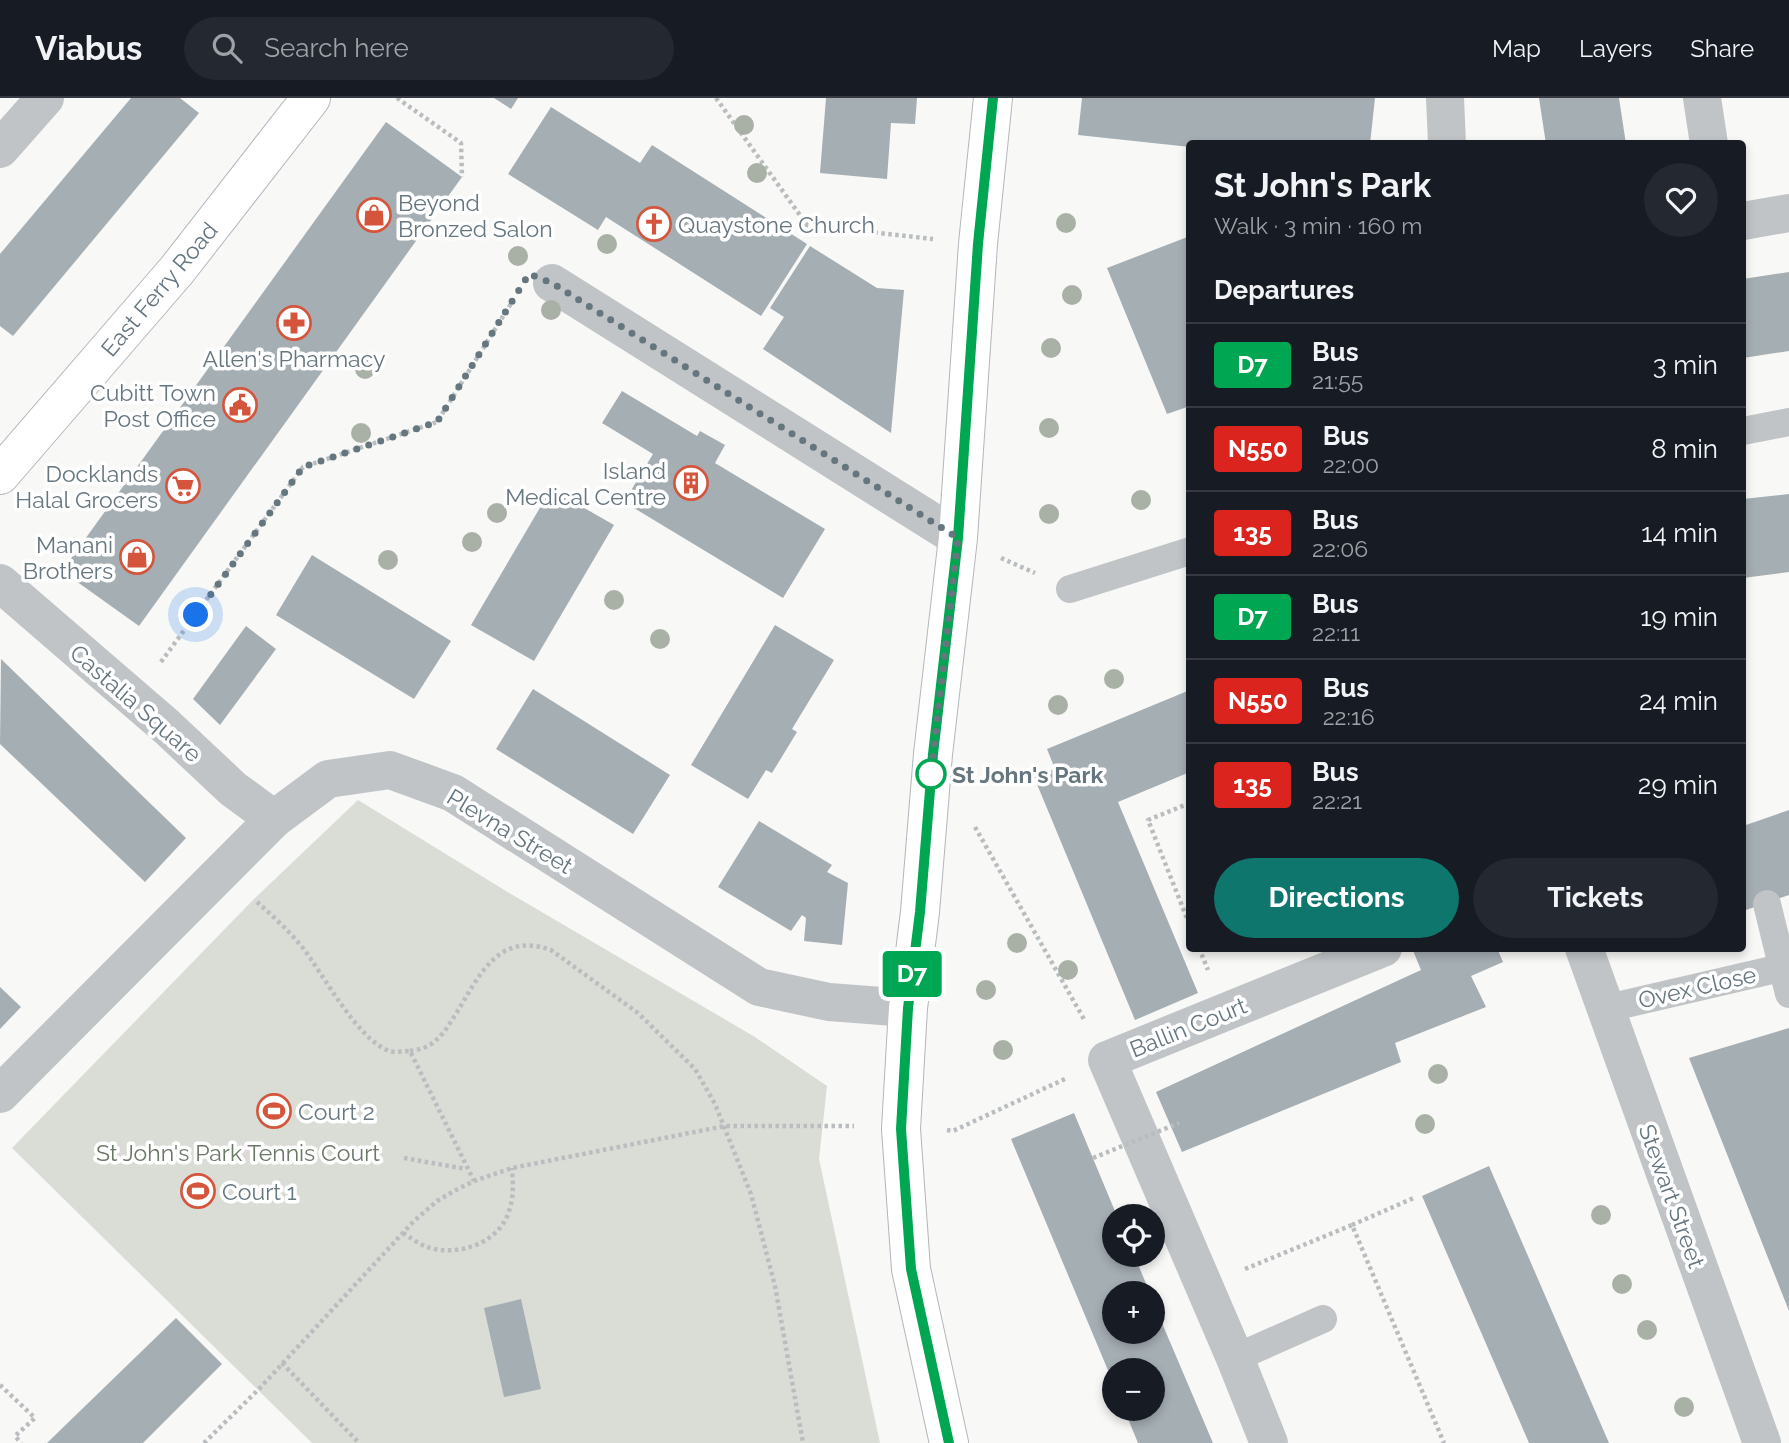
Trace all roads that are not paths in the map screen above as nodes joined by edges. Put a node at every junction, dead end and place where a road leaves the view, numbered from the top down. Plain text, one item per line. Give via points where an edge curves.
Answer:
1 (46, 98) edge
2 (311, 98) edge
3 (993, 98) edge
4 (1445, 98) edge
5 (1702, 98) edge
6 (1447, 140) edge
7 (1708, 140) edge
8 (0, 149) edge
9 (1789, 213) edge
10 (1746, 220) edge
11 (552, 283) road end
12 (1789, 422) edge
13 (1746, 430) edge
14 (0, 475) edge
15 (958, 538) junction
16 (1186, 552) edge
17 (0, 583) edge
18 (1070, 589) road end
19 (274, 819) junction
20 (1767, 904) dead end
21 (1372, 952) edge
22 (1585, 952) edge
23 (1785, 966) edge
24 (1789, 995) edge
25 (908, 1008) junction
26 (1604, 1009) junction
27 (0, 1094) edge
28 (1323, 1320) dead end
29 (1235, 1357) junction
30 (949, 1443) edge
31 (1269, 1443) edge
32 (1762, 1443) edge

1 - 8 street
2 - 14 main road, East Ferry Road via 177,270
3 - 15 main road
4 - 6 street
5 - 7 street
9 - 10 street
11 - 15 street
12 - 13 lane
15 - 25 main road
16 - 18 lane
17 - 19 street, Castalia Square via 233,789
19 - 25 street, Plevna Street via 328,779 390,770 453,793 758,987 829,1002
19 - 27 street, Plevna Street
20 - 23 lane
21 - 29 street, Ballin Court via 1107,1060
22 - 26 street, Stewart Street
23 - 24 lane
23 - 26 lane, Ovex Close
25 - 30 main road via 901,1129 911,1269
26 - 32 street, Stewart Street
28 - 29 lane
29 - 31 street, Ballin Court

